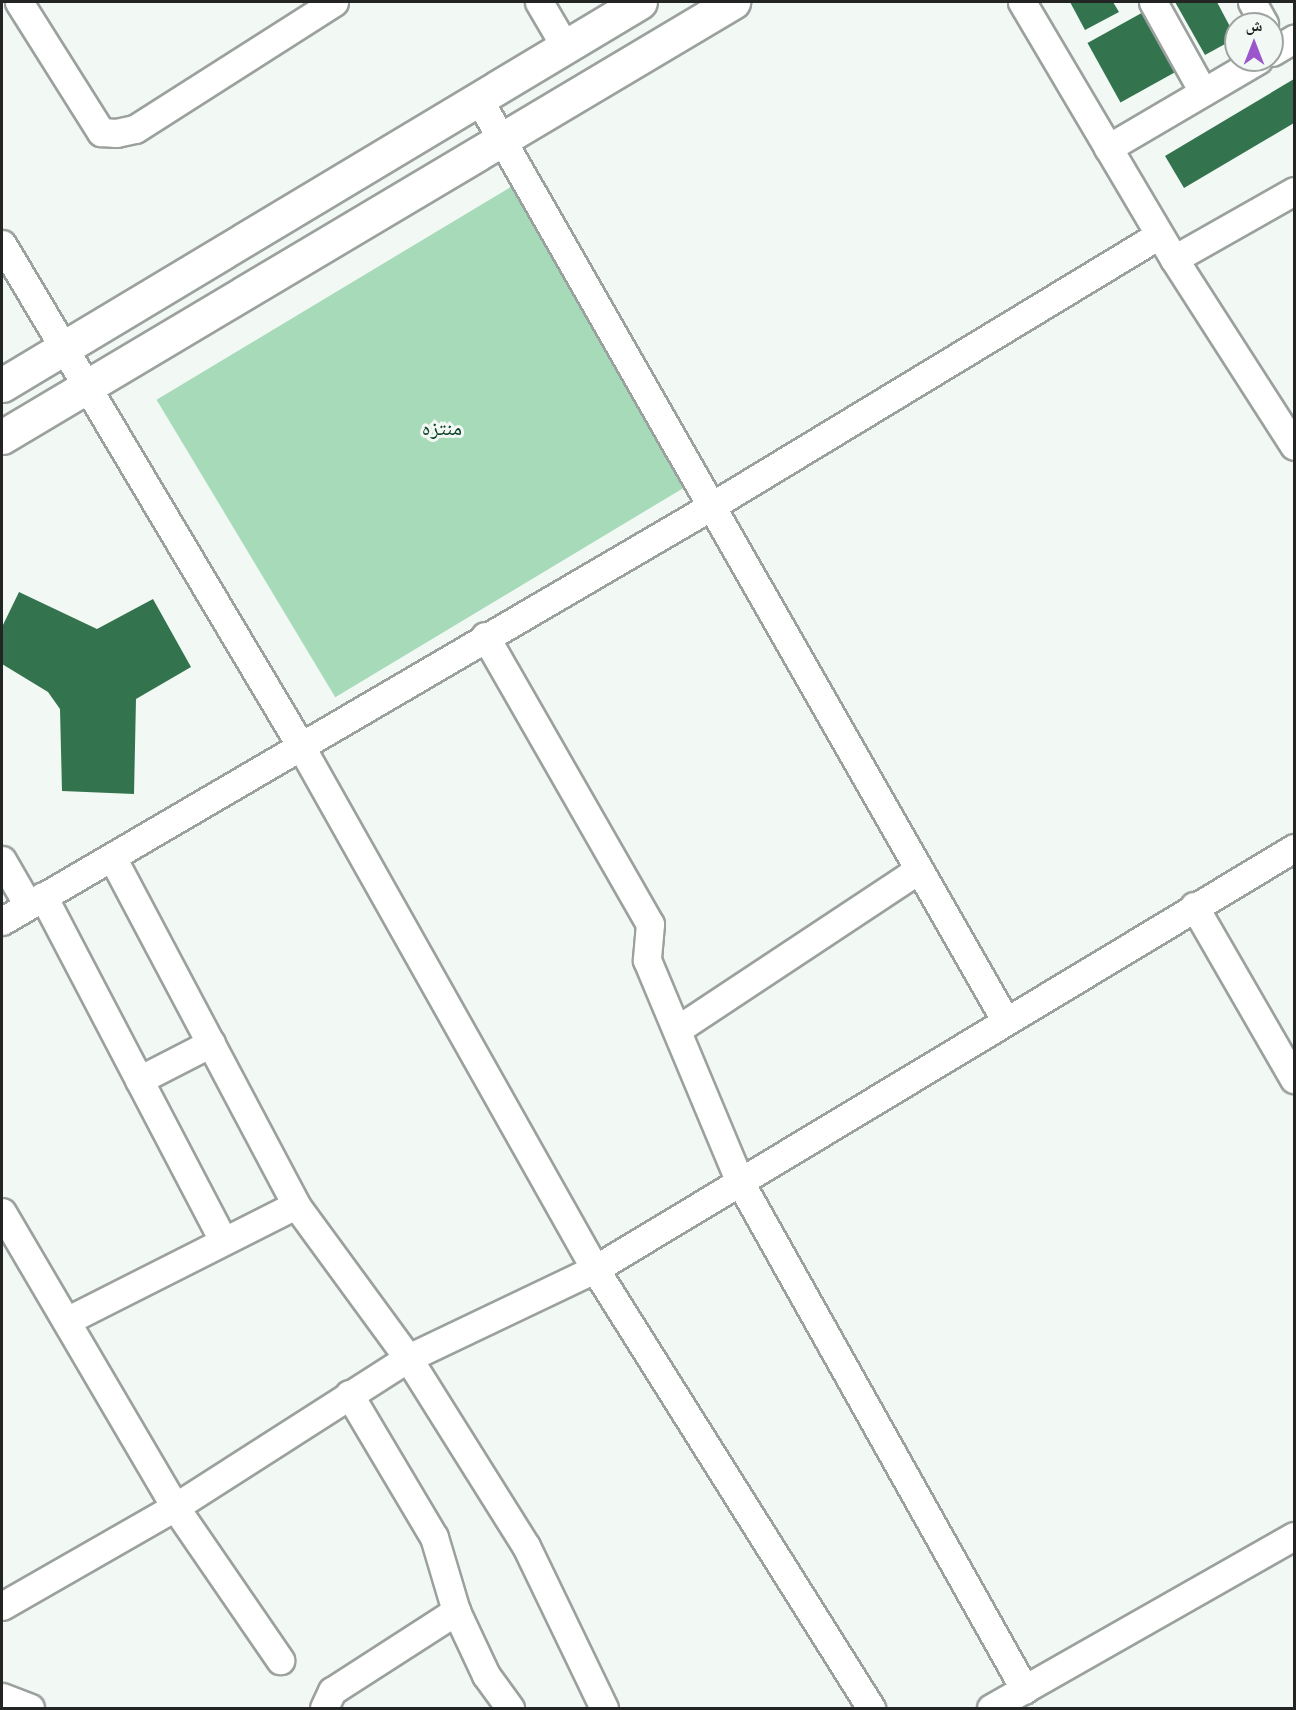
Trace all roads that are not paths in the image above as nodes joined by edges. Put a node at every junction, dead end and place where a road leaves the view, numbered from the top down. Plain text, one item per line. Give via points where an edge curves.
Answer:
1 (19, 2) edge
2 (334, 2) edge
3 (539, 2) edge
4 (640, 2) edge
5 (733, 2) edge
6 (1022, 2) edge
7 (1153, 2) edge
8 (566, 48) junction
9 (1235, 72) edge
10 (1203, 92) junction
11 (478, 98) junction
12 (507, 140) junction
13 (1108, 148) junction
14 (1294, 191) edge
15 (1159, 235) junction
16 (2, 244) edge
17 (1174, 259) junction
18 (64, 348) junction
19 (2, 385) edge
20 (90, 386) junction
21 (2, 437) edge
22 (1294, 446) edge
23 (710, 507) junction
24 (485, 636) junction
25 (299, 743) junction
26 (1294, 848) edge
27 (112, 857) junction
28 (2, 860) edge
29 (918, 870) junction
30 (36, 900) junction
31 (1194, 906) junction
32 (2, 921) edge
33 (1004, 1018) junction
34 (678, 1029) junction
35 (211, 1043) junction
36 (1294, 1078) edge
37 (139, 1080) junction
38 (740, 1182) junction
39 (296, 1204) junction
40 (2, 1212) edge
41 (222, 1238) junction
42 (595, 1269) junction
43 (68, 1320) junction
44 (408, 1358) junction
45 (349, 1394) junction
46 (175, 1507) junction
47 (1294, 1536) edge
48 (2, 1606) edge
49 (456, 1611) junction
50 (280, 1660) dead end
51 (1025, 1690) junction
52 (2, 1697) edge
53 (595, 1707) edge
54 (30, 1708) edge
55 (324, 1708) edge
56 (510, 1708) edge
57 (871, 1708) edge
58 (991, 1708) edge

1 - 2 street via 101,132 116,133 135,129
3 - 8 street
4 - 8 street
5 - 12 street
6 - 13 street
7 - 10 street
8 - 11 street
9 - 10 street
10 - 13 street
11 - 12 street
11 - 18 street
12 - 20 street
12 - 23 street
13 - 15 street
14 - 17 street
15 - 17 street
15 - 23 street
16 - 18 street
17 - 22 street
18 - 19 street
18 - 20 street
20 - 21 street
20 - 25 street
23 - 24 street
23 - 29 street
24 - 25 street
24 - 34 street via 650,924 647,960
25 - 27 street
25 - 42 street
26 - 31 street
27 - 30 street
27 - 35 street
28 - 30 street
29 - 33 street
29 - 34 street
30 - 32 street
30 - 37 street
31 - 33 street
31 - 36 street
33 - 38 street
34 - 38 street
35 - 37 street
35 - 39 street
37 - 41 street
38 - 42 street
38 - 51 street
39 - 41 street
39 - 44 street
40 - 43 street
41 - 43 street
42 - 44 street
42 - 57 street
43 - 46 street
44 - 45 street
44 - 53 street via 526,1546
45 - 46 street
45 - 49 street via 434,1537
46 - 48 street
46 - 50 street
47 - 51 street
49 - 55 street via 332,1691
49 - 56 street via 486,1675
51 - 58 street
52 - 54 street

